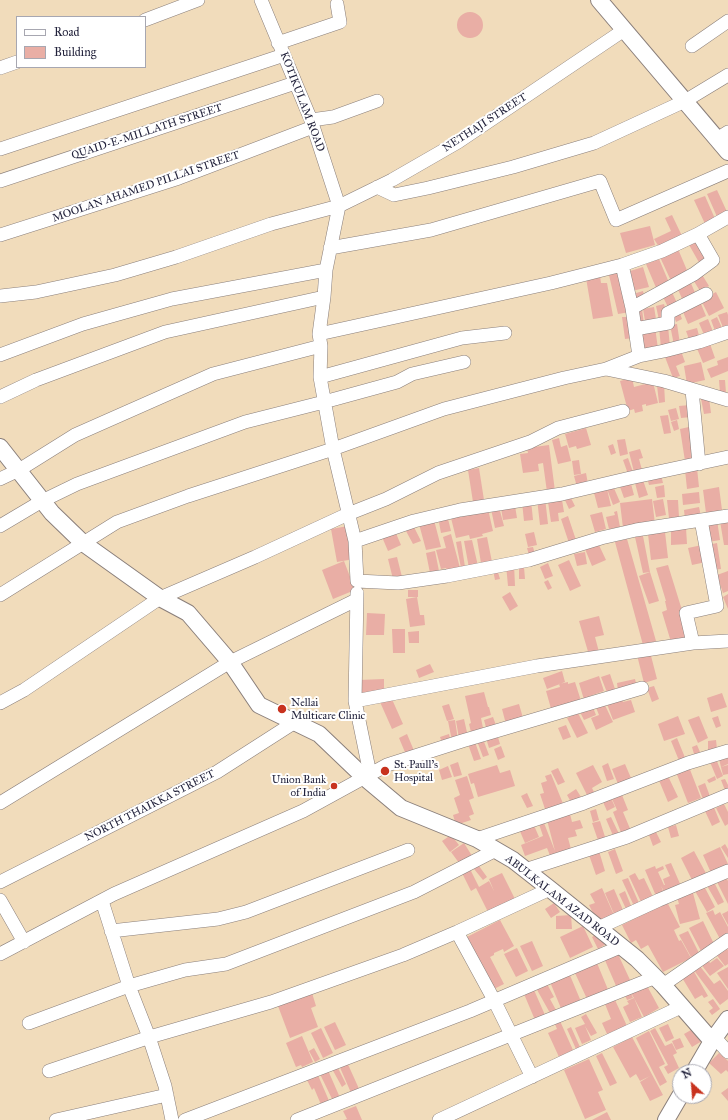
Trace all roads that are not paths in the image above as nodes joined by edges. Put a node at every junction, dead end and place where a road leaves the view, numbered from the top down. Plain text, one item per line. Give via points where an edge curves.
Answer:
1 (198, 0) edge
2 (261, 0) edge
3 (599, 0) edge
4 (337, 4) dead end
5 (146, 20) edge
6 (728, 21) edge
7 (624, 30) junction
8 (278, 43) junction
9 (692, 46) dead end
10 (284, 55) junction
11 (16, 62) edge
12 (0, 68) edge
13 (728, 75) edge
14 (295, 83) junction
15 (377, 101) dead end
16 (685, 101) junction
17 (312, 123) junction
18 (723, 136) edge
19 (0, 149) edge
20 (728, 152) edge
21 (728, 171) edge
22 (0, 181) edge
23 (377, 187) junction
24 (339, 206) junction
25 (728, 217) edge
26 (698, 234) junction
27 (0, 235) edge
28 (330, 248) junction
29 (622, 266) junction
30 (326, 270) junction
31 (706, 294) dead end
32 (0, 296) edge
33 (324, 296) junction
34 (632, 308) junction
35 (635, 329) junction
36 (728, 332) edge
37 (505, 333) dead end
38 (320, 340) junction
39 (0, 355) edge
40 (639, 356) junction
41 (464, 362) dead end
42 (606, 369) junction
43 (320, 377) junction
44 (692, 390) junction
45 (0, 398) edge
46 (728, 400) edge
47 (324, 402) junction
48 (622, 411) dead end
49 (0, 447) edge
50 (333, 449) junction
51 (728, 457) edge
52 (699, 464) junction
53 (19, 470) junction
54 (0, 478) edge
55 (42, 501) junction
56 (348, 514) junction
57 (728, 516) edge
58 (701, 520) junction
59 (0, 526) edge
60 (355, 541) junction
61 (83, 543) junction
62 (357, 581) junction
63 (0, 595) edge
64 (160, 598) junction
65 (356, 600) junction
66 (728, 640) edge
67 (693, 643) junction
68 (230, 662) junction
69 (642, 688) dead end
70 (355, 700) junction
71 (0, 703) edge
72 (295, 722) junction
73 (728, 751) edge
74 (367, 775) junction
75 (728, 795) edge
76 (0, 803) edge
77 (477, 839) junction
78 (408, 850) dead end
79 (496, 850) junction
80 (526, 870) junction
81 (728, 871) edge
82 (0, 882) edge
83 (550, 888) junction
84 (0, 900) edge
85 (102, 901) junction
86 (598, 928) junction
87 (111, 930) junction
88 (457, 932) junction
89 (728, 940) edge
90 (24, 942) junction
91 (620, 947) junction
92 (0, 954) edge
93 (659, 981) junction
94 (129, 986) junction
95 (494, 1000) junction
96 (682, 1007) junction
97 (728, 1019) edge
98 (29, 1022) dead end
99 (512, 1035) junction
100 (148, 1037) junction
101 (714, 1040) junction
102 (728, 1052) edge
103 (699, 1064) edge
104 (49, 1071) dead end
105 (532, 1077) junction
106 (167, 1094) junction
107 (675, 1104) edge
108 (56, 1120) edge
109 (172, 1120) edge
110 (185, 1120) edge
111 (298, 1120) edge
112 (438, 1120) edge
113 (666, 1120) edge

1 - 5 street
2 - 8 street, KOTIKULAM ROAD
3 - 7 main road
4 - 8 street via 340,22
6 - 9 street
7 - 16 main road
7 - 23 street, NETHAJI STREET via 458,142
8 - 10 street, KOTIKULAM ROAD
10 - 14 street, KOTIKULAM ROAD
10 - 19 street
11 - 12 street
13 - 16 street
14 - 17 street, KOTIKULAM ROAD
14 - 22 street, QUAID-E-MILLATH STREET
15 - 17 street, MOOLAN AHAMED PILLAI STREET
16 - 18 main road
16 - 23 street via 594,143 513,167 394,195
17 - 24 street, KOTIKULAM ROAD
17 - 27 street, MOOLAN AHAMED PILLAI STREET via 179,178
18 - 20 main road
21 - 28 street via 616,220 600,181 431,230
23 - 24 street, NETHAJI STREET
24 - 28 street
24 - 32 street, NETHAJI STREET via 271,224 115,275 36,292
25 - 26 street
26 - 29 street
26 - 34 street via 713,260 694,274
28 - 30 street
29 - 34 street
29 - 38 street
30 - 33 street
30 - 39 street via 172,299 83,324
31 - 35 street via 668,313 668,323
33 - 38 street
33 - 45 street via 165,332 36,380
34 - 35 street
35 - 40 street
36 - 40 street via 699,342
37 - 43 street via 462,338
38 - 43 street
38 - 53 street via 213,374 75,435
40 - 42 street
41 - 47 street via 412,374 397,382
42 - 44 street via 664,381
42 - 50 street via 444,409
43 - 47 street
44 - 46 street
44 - 52 street
47 - 50 street
47 - 55 street via 245,422 77,484
48 - 56 street via 558,428 530,442 438,473 386,499
49 - 53 main road, ABULKALAM AZAD ROAD
50 - 56 street
50 - 61 street via 117,522
51 - 52 street
52 - 60 street via 562,494 460,510 414,521
53 - 54 street
53 - 55 main road, ABULKALAM AZAD ROAD
55 - 59 street
55 - 61 main road, ABULKALAM AZAD ROAD
56 - 60 street
56 - 64 street
57 - 58 street
58 - 62 street via 629,531 529,560 447,576 398,583
58 - 67 street via 717,606 686,613
60 - 62 street
61 - 63 street
61 - 64 main road, ABULKALAM AZAD ROAD
62 - 65 street
64 - 68 main road, ABULKALAM AZAD ROAD via 188,613
64 - 71 street via 24,690
65 - 68 street
65 - 70 street
66 - 67 street
67 - 70 street via 537,666
68 - 72 main road, ABULKALAM AZAD ROAD via 259,706
68 - 76 street
69 - 74 street via 462,741 387,765
70 - 74 street
72 - 74 main road, ABULKALAM AZAD ROAD via 319,734
72 - 82 street, NORTH THAIKKA STREET via 217,772
73 - 77 street
74 - 77 main road, ABULKALAM AZAD ROAD via 401,808
74 - 85 street via 303,811
75 - 80 street via 626,837
77 - 79 main road, ABULKALAM AZAD ROAD
78 - 87 street via 246,912 218,919
79 - 80 main road, ABULKALAM AZAD ROAD
79 - 94 street via 414,892 240,959 226,964 185,970
80 - 83 main road, ABULKALAM AZAD ROAD
81 - 86 street
83 - 86 main road, ABULKALAM AZAD ROAD
83 - 88 street
84 - 90 street
85 - 87 street
85 - 90 street
86 - 91 main road, ABULKALAM AZAD ROAD
87 - 94 street
88 - 95 street
88 - 100 street via 271,1002
89 - 93 street
90 - 92 street
91 - 93 main road, ABULKALAM AZAD ROAD
91 - 95 street
93 - 96 main road, ABULKALAM AZAD ROAD
93 - 99 street
94 - 98 street
94 - 100 street
95 - 99 street
95 - 110 street
96 - 101 main road, ABULKALAM AZAD ROAD
96 - 105 street
97 - 101 main road
99 - 105 street
99 - 111 street
100 - 104 street
100 - 106 street
101 - 102 street
101 - 103 main road
105 - 112 street
106 - 108 street
106 - 109 street
107 - 113 main road

